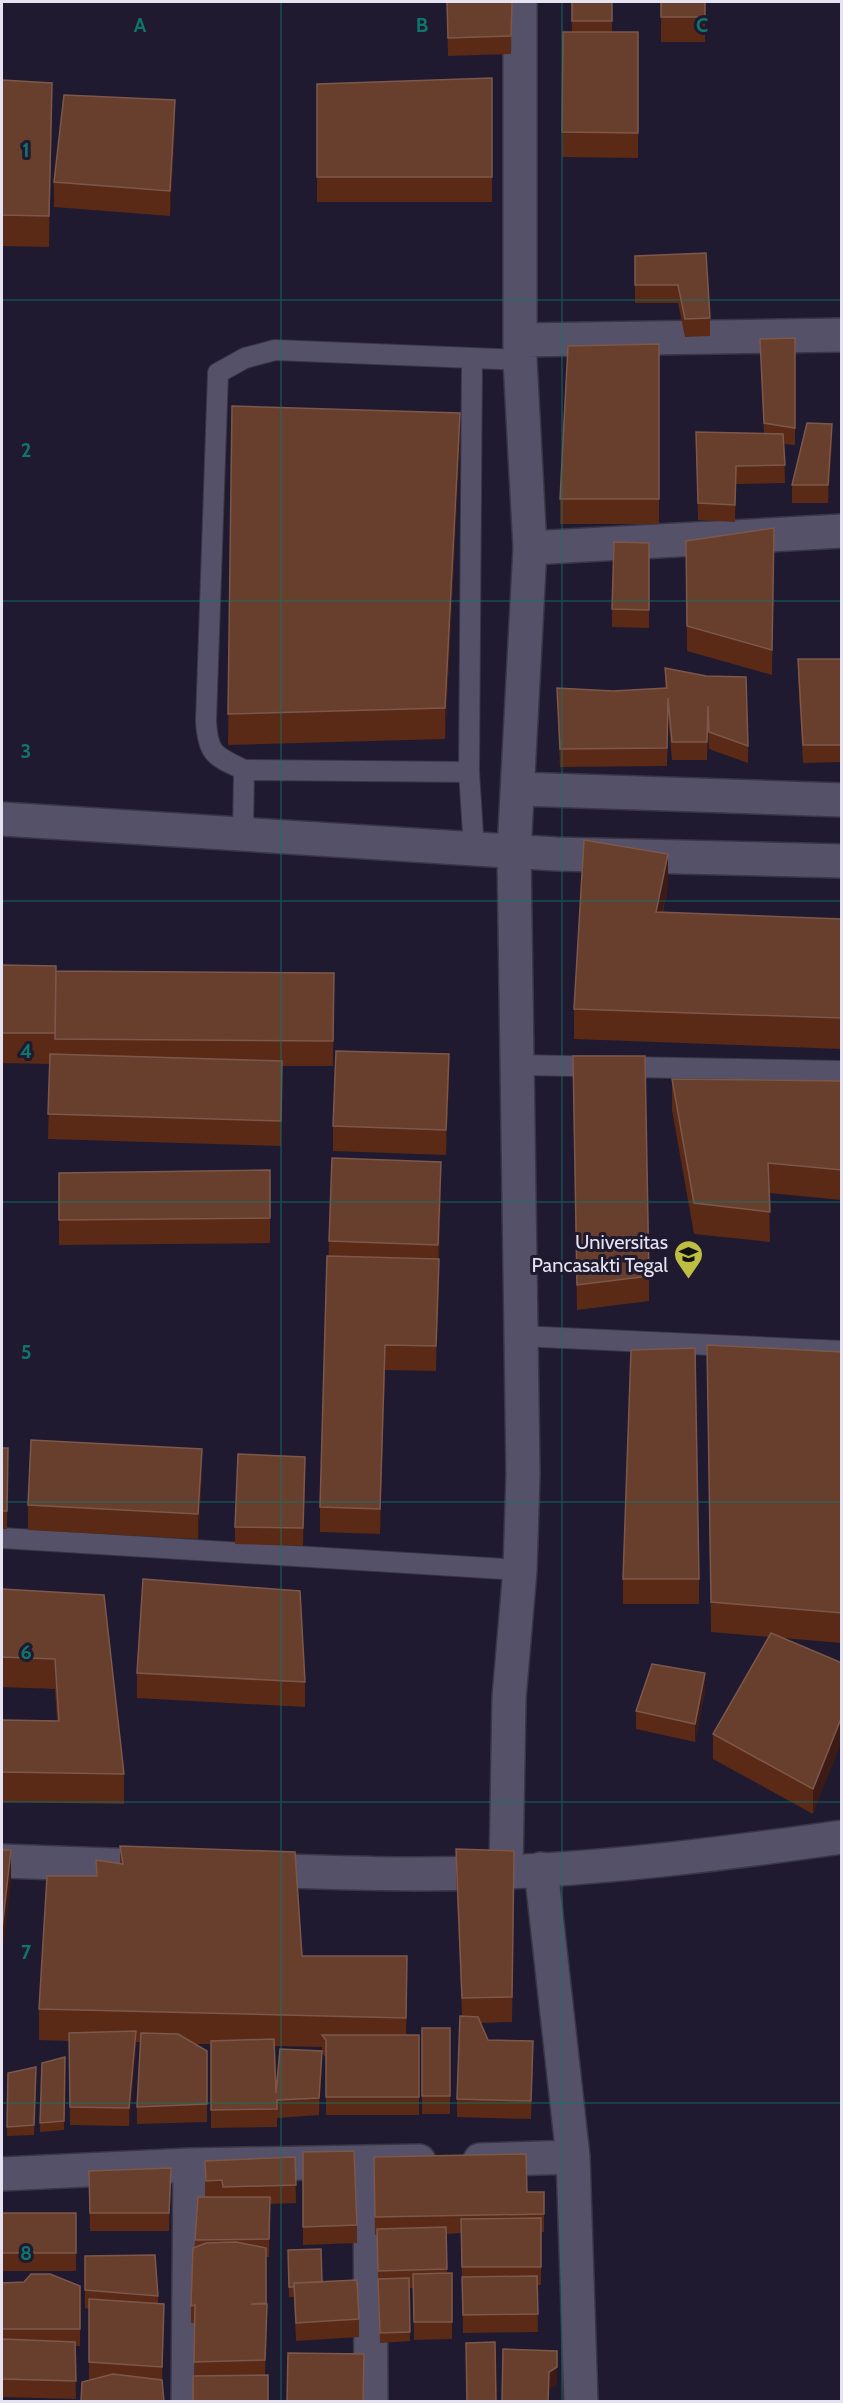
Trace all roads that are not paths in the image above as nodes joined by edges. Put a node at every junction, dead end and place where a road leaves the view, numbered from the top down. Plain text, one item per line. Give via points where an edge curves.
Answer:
1 (520, 2) edge
2 (842, 335) edge
3 (520, 350) junction
4 (472, 360) junction
5 (842, 531) edge
6 (530, 548) junction
7 (244, 770) junction
8 (469, 772) junction
9 (519, 789) junction
10 (842, 800) edge
11 (2, 819) edge
12 (243, 834) junction
13 (474, 849) junction
14 (514, 851) junction
15 (842, 861) edge
16 (518, 1065) junction
17 (842, 1071) edge
18 (520, 1336) junction
19 (842, 1351) edge
20 (2, 1538) edge
21 (520, 1570) junction
22 (842, 1838) edge
23 (2, 1862) edge
24 (165, 1867) edge
25 (224, 1869) edge
26 (541, 1869) junction
27 (506, 1872) junction
28 (573, 2157) junction
29 (370, 2162) junction
30 (190, 2165) junction
31 (2, 2174) edge
32 (188, 2402) edge
33 (371, 2402) edge
34 (581, 2402) edge

1 - 3 street
2 - 3 street
3 - 4 lane
3 - 6 street
4 - 7 lane via 275,350 245,358 218,373 207,738 214,755
4 - 8 lane
5 - 6 street
6 - 9 street
7 - 8 lane
7 - 12 lane
8 - 13 lane
9 - 10 street
9 - 14 street
11 - 12 street
12 - 13 street
13 - 14 street
14 - 15 street
14 - 16 street
16 - 17 lane
16 - 18 street
18 - 19 lane
18 - 21 street
20 - 21 lane
21 - 27 street via 509,1698
22 - 26 street via 692,1858
23 - 24 street
25 - 27 street
26 - 27 street
26 - 28 street
28 - 29 street
28 - 34 street
29 - 30 street
29 - 33 street
30 - 31 street
30 - 32 street

